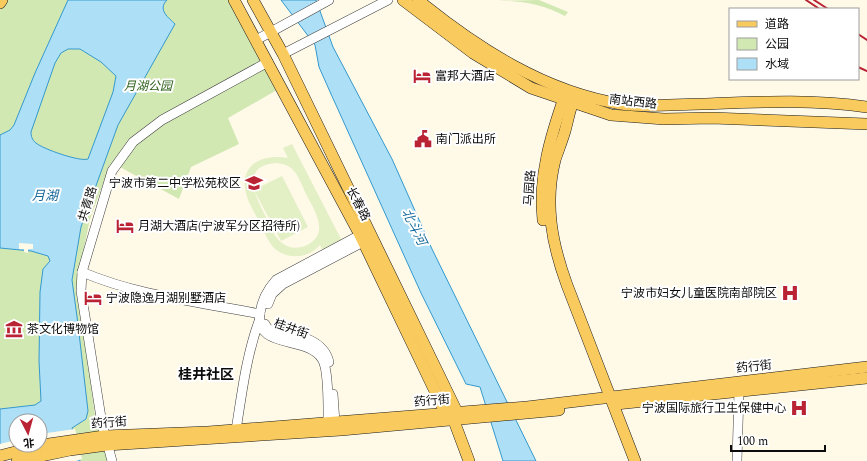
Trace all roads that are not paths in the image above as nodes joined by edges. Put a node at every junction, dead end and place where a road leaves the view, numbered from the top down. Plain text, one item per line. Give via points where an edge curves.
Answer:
1 (2, 0) edge
2 (234, 0) edge
3 (253, 0) edge
4 (329, 0) edge
5 (388, 0) edge
6 (403, 0) edge
7 (418, 0) edge
8 (0, 3) edge
9 (271, 31) junction
10 (256, 40) junction
11 (283, 54) junction
12 (268, 62) junction
13 (569, 96) junction
14 (867, 107) edge
15 (867, 124) edge
16 (361, 239) junction
17 (82, 272) junction
18 (259, 318) junction
19 (867, 367) edge
20 (867, 378) edge
21 (740, 391) junction
22 (611, 400) junction
23 (445, 412) junction
24 (455, 418) junction
25 (332, 423) junction
26 (236, 430) junction
27 (105, 441) junction
28 (91, 442) junction
29 (0, 456) edge
30 (17, 461) edge
31 (112, 461) edge
32 (469, 461) edge
33 (635, 461) edge
34 (737, 461) edge

1 - 8 main road
2 - 10 main road, 长春路
3 - 9 main road, 长春路
4 - 9 street
5 - 11 street
6 - 13 main road, 南站西路 via 473,53 506,74 531,88
7 - 13 main road, 南站西路 via 452,27 504,60
9 - 10 street
9 - 11 main road, 长春路
10 - 12 main road, 长春路
11 - 12 main road
11 - 24 main road, 长春路
12 - 16 main road, 长春路
12 - 17 street, 共青路 via 162,120 133,142 112,170
13 - 14 main road, 南站西路 via 622,104 798,102
13 - 15 main road, 南站西路 via 611,115 664,119 712,118
13 - 22 main road, 马园路 via 547,157 542,181 544,233
16 - 18 street, 桂井街 via 276,280 267,291
16 - 23 main road, 长春路
16 - 25 street, 桂井街 via 283,284 272,294 265,310 268,329 313,341 328,357 331,369
17 - 18 street via 142,291
17 - 27 street, 共青路 via 81,291
18 - 25 street, 桂井街 via 263,330 271,336 301,344 322,359 326,371
18 - 26 street via 245,369
19 - 22 main road, 药行街
20 - 21 main road, 药行街
21 - 22 main road, 药行街
21 - 34 street
22 - 24 main road, 药行街
22 - 33 main road, 马园路
23 - 24 main road, 药行街
23 - 25 main road, 药行街
24 - 27 main road, 药行街 via 209,440
24 - 32 main road, 长春路
25 - 26 main road, 药行街
26 - 27 main road, 药行街
27 - 28 main road, 药行街
27 - 31 street, 共青路
28 - 29 main road, 药行街 via 42,445
28 - 30 main road, 药行街

